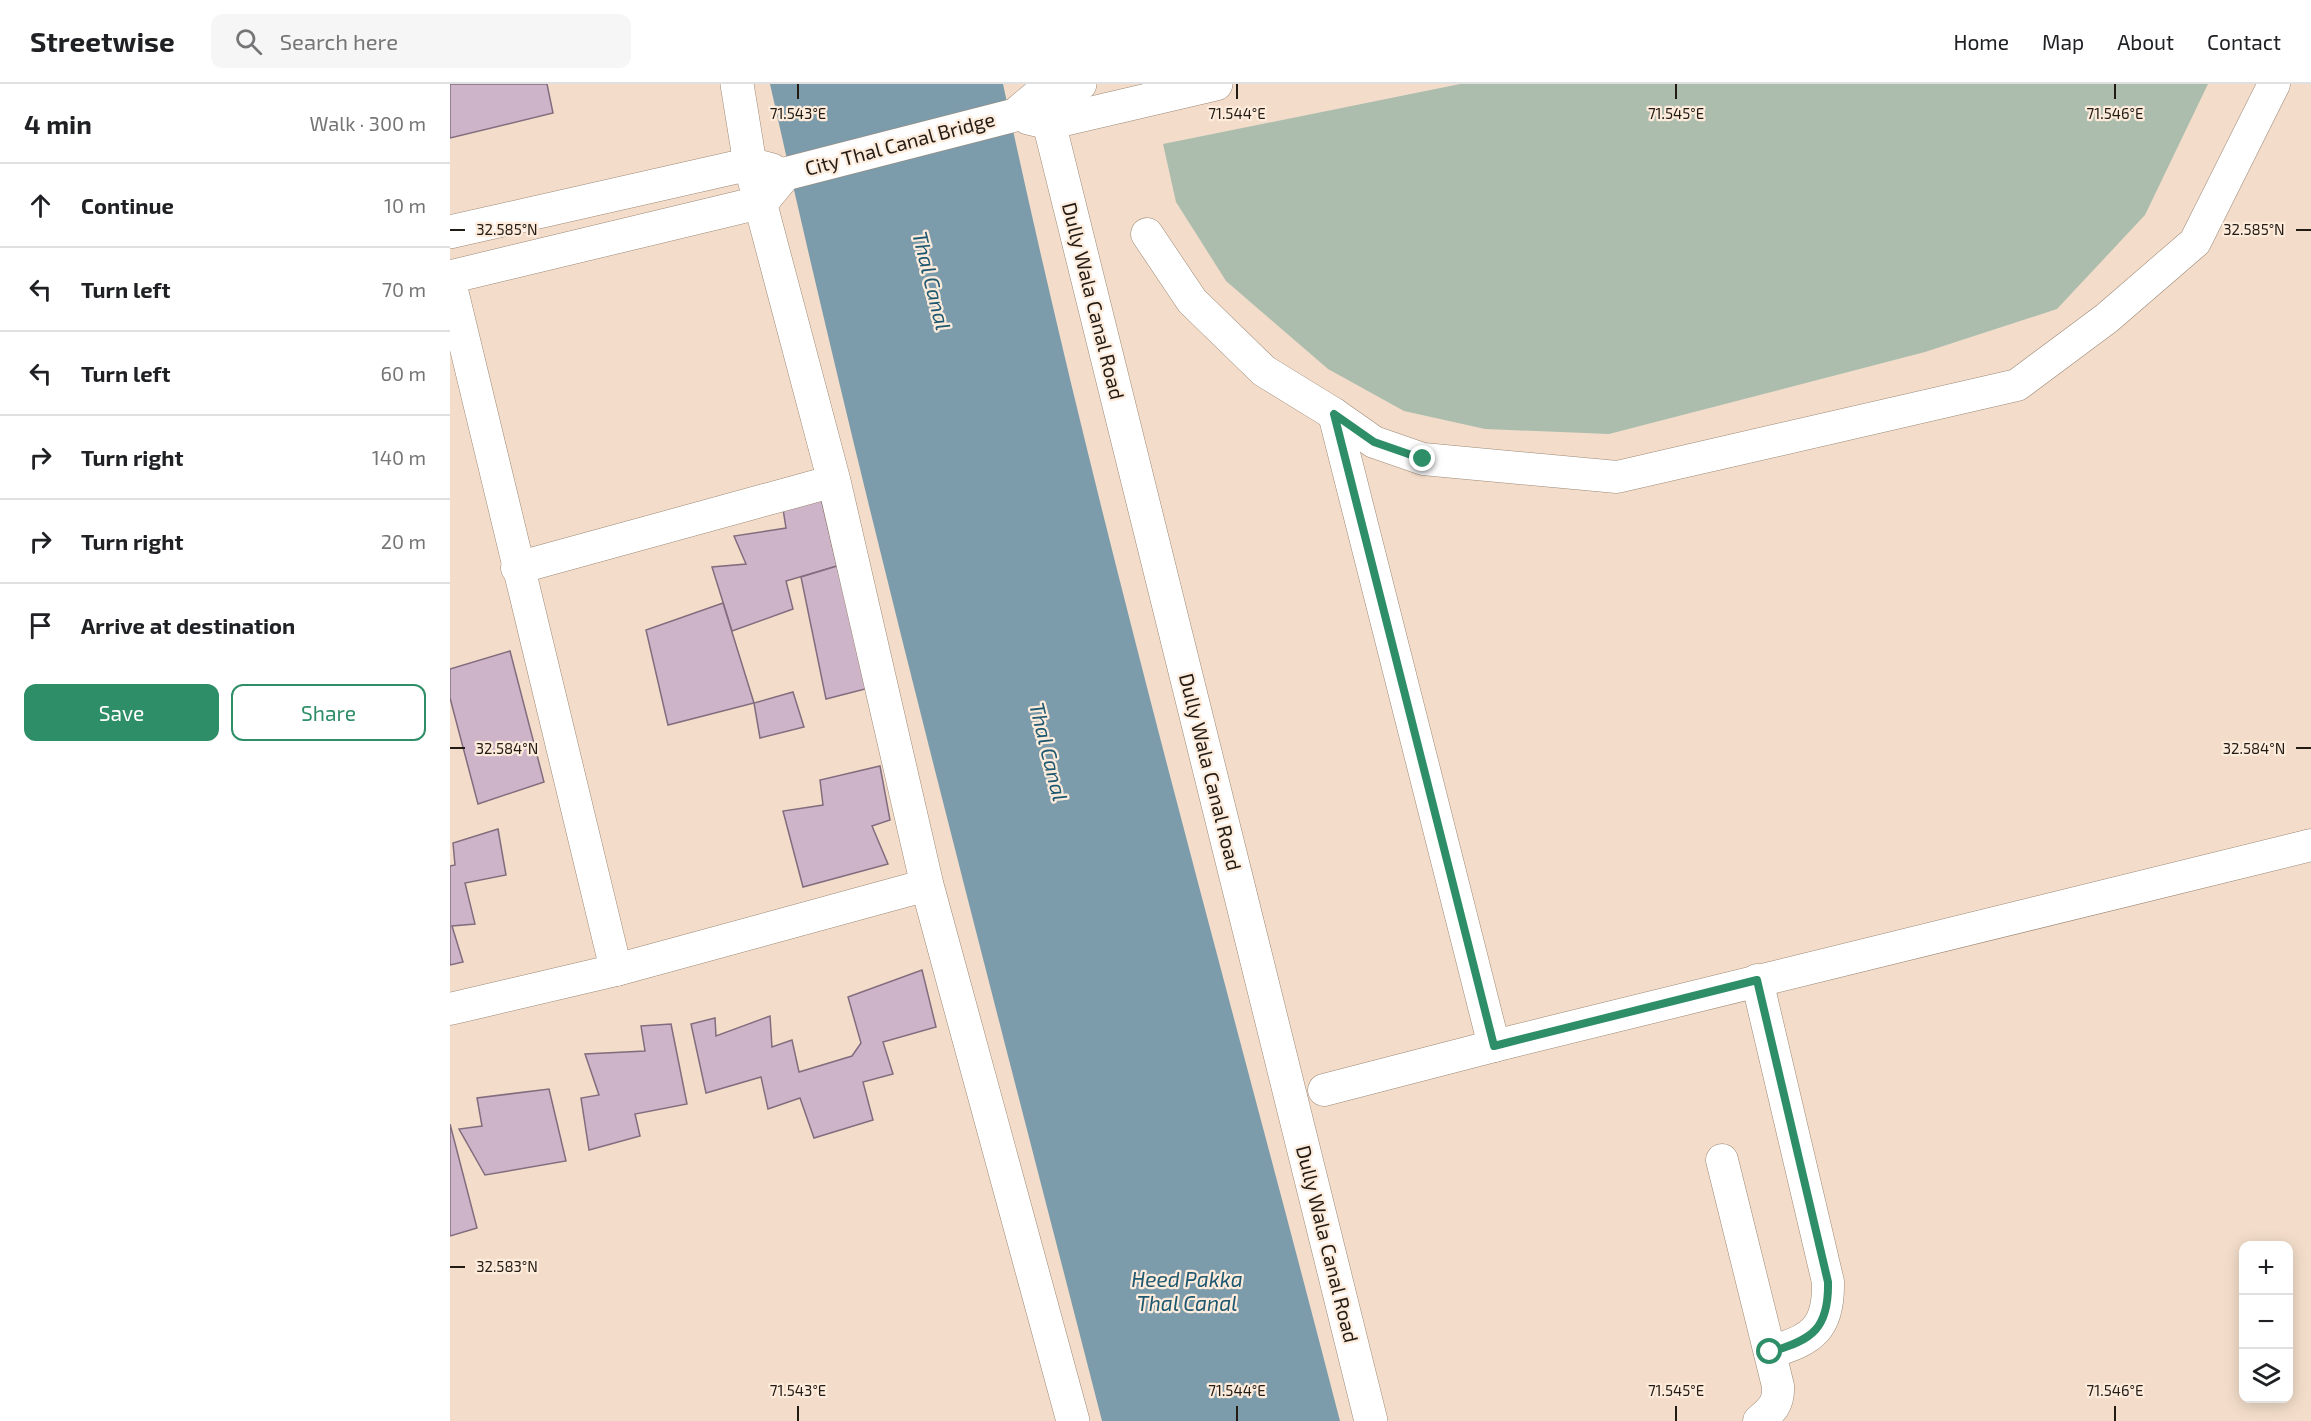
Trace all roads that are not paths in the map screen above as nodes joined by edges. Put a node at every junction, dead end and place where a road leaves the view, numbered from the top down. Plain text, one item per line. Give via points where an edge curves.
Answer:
1 (737, 84) edge
2 (1080, 84) edge
3 (1216, 84) edge
4 (2274, 84) edge
5 (1043, 100) edge
6 (750, 164) junction
7 (785, 174) junction
8 (762, 202) junction
9 (450, 232) edge
10 (1147, 234) dead end
11 (450, 277) edge
12 (450, 282) edge
13 (1334, 414) junction
14 (834, 481) junction
15 (517, 568) junction
16 (2311, 845) edge
17 (927, 885) junction
18 (616, 970) junction
19 (1757, 980) junction
20 (450, 1009) edge
21 (1494, 1046) junction
22 (1323, 1090) dead end
23 (1722, 1160) dead end
24 (1770, 1352) junction
25 (1072, 1421) edge
26 (1371, 1421) edge
27 (1759, 1421) edge

1 - 6 street
2 - 5 street
3 - 5 street
4 - 13 street via 2195,242 2107,318 2017,385 1617,477 1423,459 1374,442
5 - 7 street, City Thal Canal Bridge via 1015,115
5 - 26 street, Dully Wala Canal Road
6 - 7 street
6 - 8 street
6 - 9 street
7 - 8 street
8 - 11 street
8 - 14 street
10 - 13 street via 1192,301 1264,371
12 - 15 street
13 - 21 street
14 - 15 street
14 - 17 street
15 - 18 street
16 - 19 street
17 - 18 street
17 - 25 street
18 - 20 street
19 - 21 street
19 - 24 street via 1828,1282 1823,1321 1810,1337
21 - 22 street
23 - 24 street
24 - 27 street via 1779,1398

